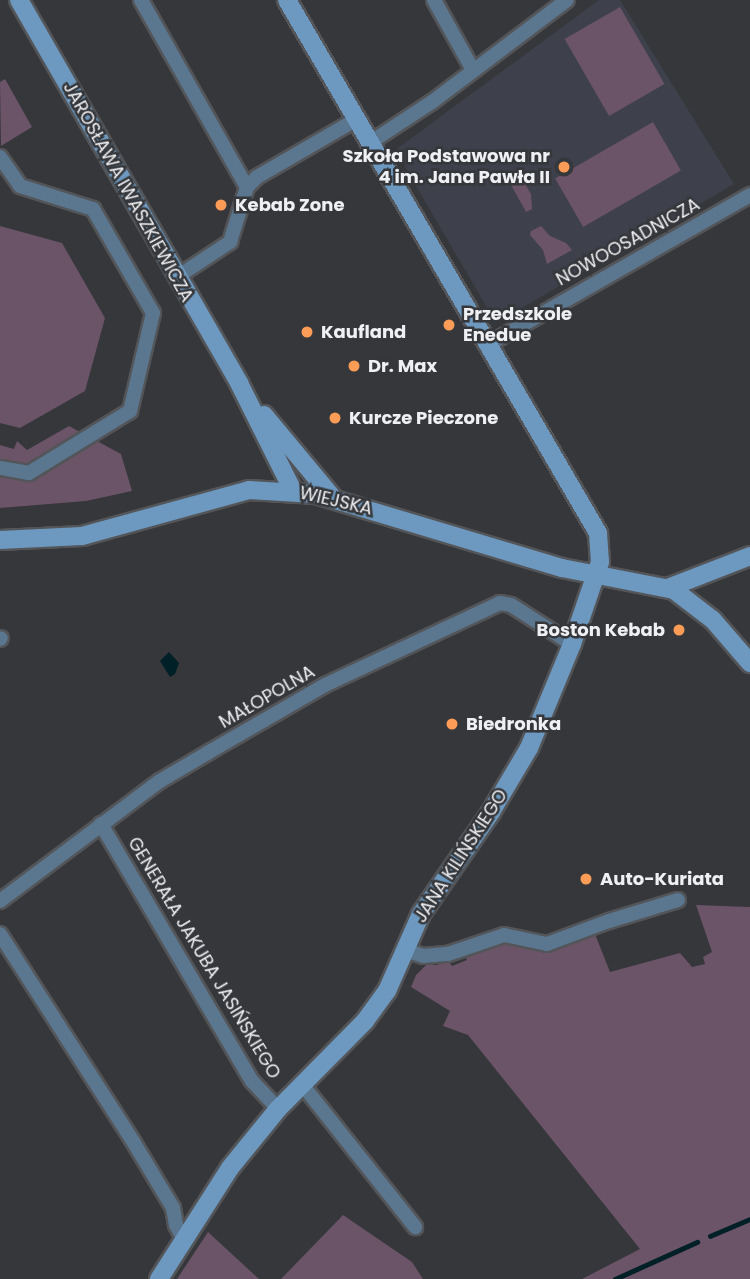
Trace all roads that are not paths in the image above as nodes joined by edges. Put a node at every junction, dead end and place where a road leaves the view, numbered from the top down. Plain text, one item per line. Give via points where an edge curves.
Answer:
1 (19, 0) edge
2 (141, 0) edge
3 (287, 0) edge
4 (434, 0) edge
5 (567, 0) edge
6 (473, 70) junction
7 (357, 119) junction
8 (371, 142) junction
9 (0, 157) edge
10 (247, 187) junction
11 (750, 195) edge
12 (177, 277) junction
13 (489, 344) junction
14 (239, 383) junction
15 (273, 452) junction
16 (299, 460) junction
17 (0, 468) edge
18 (252, 490) junction
19 (294, 491) junction
20 (333, 498) junction
21 (0, 540) edge
22 (750, 556) edge
23 (596, 575) junction
24 (667, 588) junction
25 (572, 644) junction
26 (750, 663) edge
27 (101, 824) junction
28 (678, 900) dead end
29 (0, 901) edge
30 (0, 934) edge
31 (405, 950) junction
32 (301, 1083) junction
33 (278, 1109) junction
34 (173, 1208) junction
35 (195, 1222) junction
36 (415, 1227) dead end
37 (184, 1240) junction
38 (159, 1279) edge

1 - 12 street, JAROSŁAWA IWASZKIEWICZA
2 - 10 street
3 - 7 street, JANA KILIŃSKIEGO
4 - 6 street
5 - 6 street
6 - 8 street
7 - 8 street, JANA KILIŃSKIEGO
7 - 10 street via 268,168
8 - 13 street, JANA KILIŃSKIEGO
9 - 17 street via 20,186 93,209 153,313 130,411 29,473
10 - 12 street via 230,242
11 - 13 street, NOWOOSADNICZA
12 - 14 street, JAROSŁAWA IWASZKIEWICZA
13 - 23 street, JANA KILIŃSKIEGO via 597,533 601,553
14 - 15 street, JAROSŁAWA IWASZKIEWICZA
14 - 16 street, JAROSŁAWA IWASZKIEWICZA
15 - 18 street via 270,470
15 - 19 street, JAROSŁAWA IWASZKIEWICZA
16 - 19 street via 302,479
16 - 20 street, JAROSŁAWA IWASZKIEWICZA
18 - 19 street, WIEJSKA
18 - 21 street, WIEJSKA via 82,536
19 - 20 street, WIEJSKA
20 - 23 street, WIEJSKA
22 - 24 street
23 - 24 street, WIEJSKA
23 - 25 street, JANA KILIŃSKIEGO
24 - 26 street via 686,597 728,635
25 - 27 street, MAŁOPOLNA via 511,605 500,603 325,685 160,781
25 - 31 street, JANA KILIŃSKIEGO via 529,748 491,813 421,914
27 - 29 street, MAŁOPOLNA
27 - 33 street, GENERAŁA JAKUBA JASIŃSKIEGO via 252,1081
28 - 31 street via 547,944 504,934 448,954 423,956
30 - 34 street
31 - 32 street, JANA KILIŃSKIEGO via 380,1002
32 - 33 street, JANA KILIŃSKIEGO
32 - 36 street
33 - 35 street, JANA KILIŃSKIEGO via 230,1168
34 - 35 street
34 - 37 street
35 - 37 street, JANA KILIŃSKIEGO
37 - 38 street, JANA KILIŃSKIEGO

